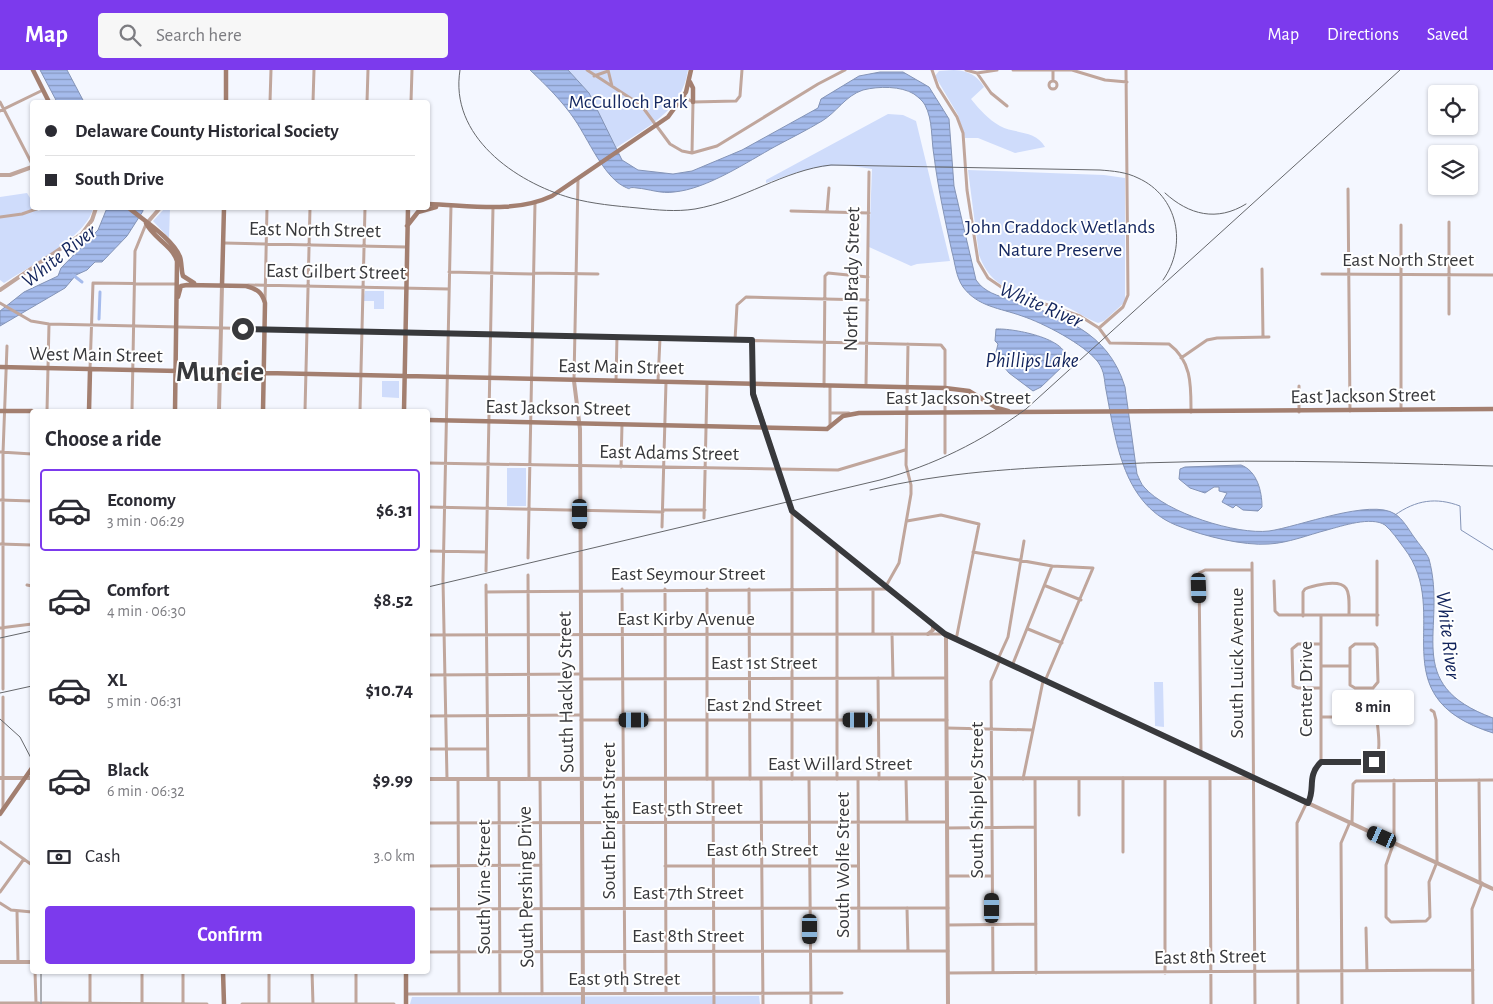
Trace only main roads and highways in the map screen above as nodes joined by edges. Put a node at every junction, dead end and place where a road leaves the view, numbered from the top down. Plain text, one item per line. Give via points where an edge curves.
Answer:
1 (33, 70) edge
2 (226, 70) edge
3 (691, 70) edge
4 (690, 82) junction
5 (48, 100) edge
6 (226, 100) edge
7 (693, 102) road end
8 (430, 204) edge
9 (444, 205) junction
10 (430, 209) edge
11 (131, 210) edge
12 (224, 210) edge
13 (408, 210) edge
14 (425, 210) edge
15 (146, 223) junction
16 (407, 226) junction
17 (206, 284) junction
18 (222, 285) junction
19 (178, 297) junction
20 (0, 367) edge
21 (90, 370) junction
22 (176, 372) junction
23 (220, 373) joint
24 (263, 374) junction
25 (405, 377) junction
26 (984, 401) junction
27 (89, 409) edge
28 (175, 409) edge
29 (262, 409) edge
30 (404, 409) edge
31 (1493, 409) edge
32 (2, 411) edge
33 (30, 411) edge
34 (984, 413) junction
35 (1014, 413) junction
36 (430, 420) edge
37 (30, 771) edge
38 (2, 812) edge
39 (223, 974) edge
40 (406, 974) edge
41 (224, 1004) edge
42 (406, 1004) edge

1 - 5 main road
2 - 6 main road
3 - 4 main road
4 - 7 main road
4 - 9 main road via 684,98 672,113 558,194 535,204 494,207
8 - 9 main road
9 - 10 main road
11 - 15 main road
12 - 18 main road
13 - 16 main road
14 - 16 main road via 418,212
15 - 17 main road via 178,253 184,278
15 - 19 main road via 176,258
16 - 25 main road
17 - 18 main road, East Gilbert Street
17 - 19 main road via 184,285
18 - 24 main road, East Gilbert Street via 246,286 260,292 265,303
19 - 22 main road
20 - 21 main road, West Main Street
21 - 22 main road, West Main Street
21 - 27 main road
22 - 23 main road, West Main Street
22 - 28 main road
23 - 24 main road, East Main Street
24 - 25 main road, East Main Street
24 - 29 main road
25 - 26 main road, East Main Street via 945,388 969,391
25 - 30 main road
26 - 34 main road
26 - 35 main road, East Main Street
31 - 35 main road, East Jackson Street
32 - 33 main road
34 - 35 main road, East Jackson Street
34 - 36 main road, East Jackson Street via 853,414 843,416 826,429
37 - 38 main road
39 - 41 main road
40 - 42 main road

